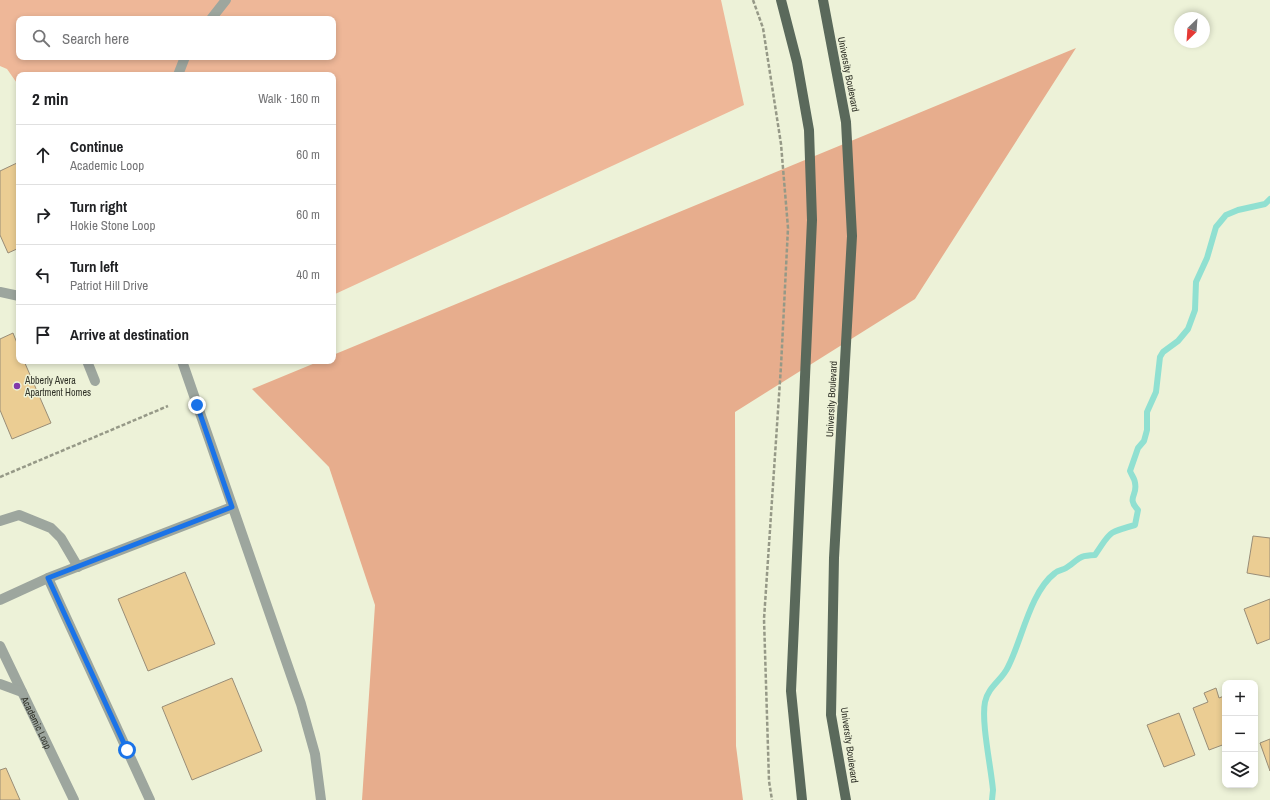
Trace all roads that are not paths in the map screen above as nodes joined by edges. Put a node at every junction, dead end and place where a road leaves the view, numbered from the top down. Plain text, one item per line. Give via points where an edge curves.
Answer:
1 (226, 0) edge
2 (782, 0) edge
3 (823, 0) edge
4 (213, 16) edge
5 (183, 60) edge
6 (179, 72) edge
7 (0, 292) edge
8 (16, 295) edge
9 (88, 364) edge
10 (183, 364) edge
11 (95, 381) dead end
12 (232, 507) junction
13 (0, 521) edge
14 (78, 566) junction
15 (48, 578) junction
16 (0, 600) edge
17 (0, 646) edge
18 (0, 684) edge
19 (22, 692) junction
20 (74, 800) edge
21 (150, 800) edge
22 (321, 800) edge
23 (802, 800) edge
24 (846, 800) edge

1 - 4 street
2 - 23 main road via 797,62 809,130 812,220 791,691
3 - 24 main road, University Boulevard via 846,122 852,236 834,558 831,715
5 - 6 street
7 - 8 street
9 - 11 street
10 - 12 street
12 - 14 street
12 - 22 street via 301,704 315,754
13 - 14 street via 20,515 51,528 61,538
14 - 15 street
15 - 16 street
15 - 21 street
17 - 19 street, Academic Loop
18 - 19 street
19 - 20 street, Academic Loop

